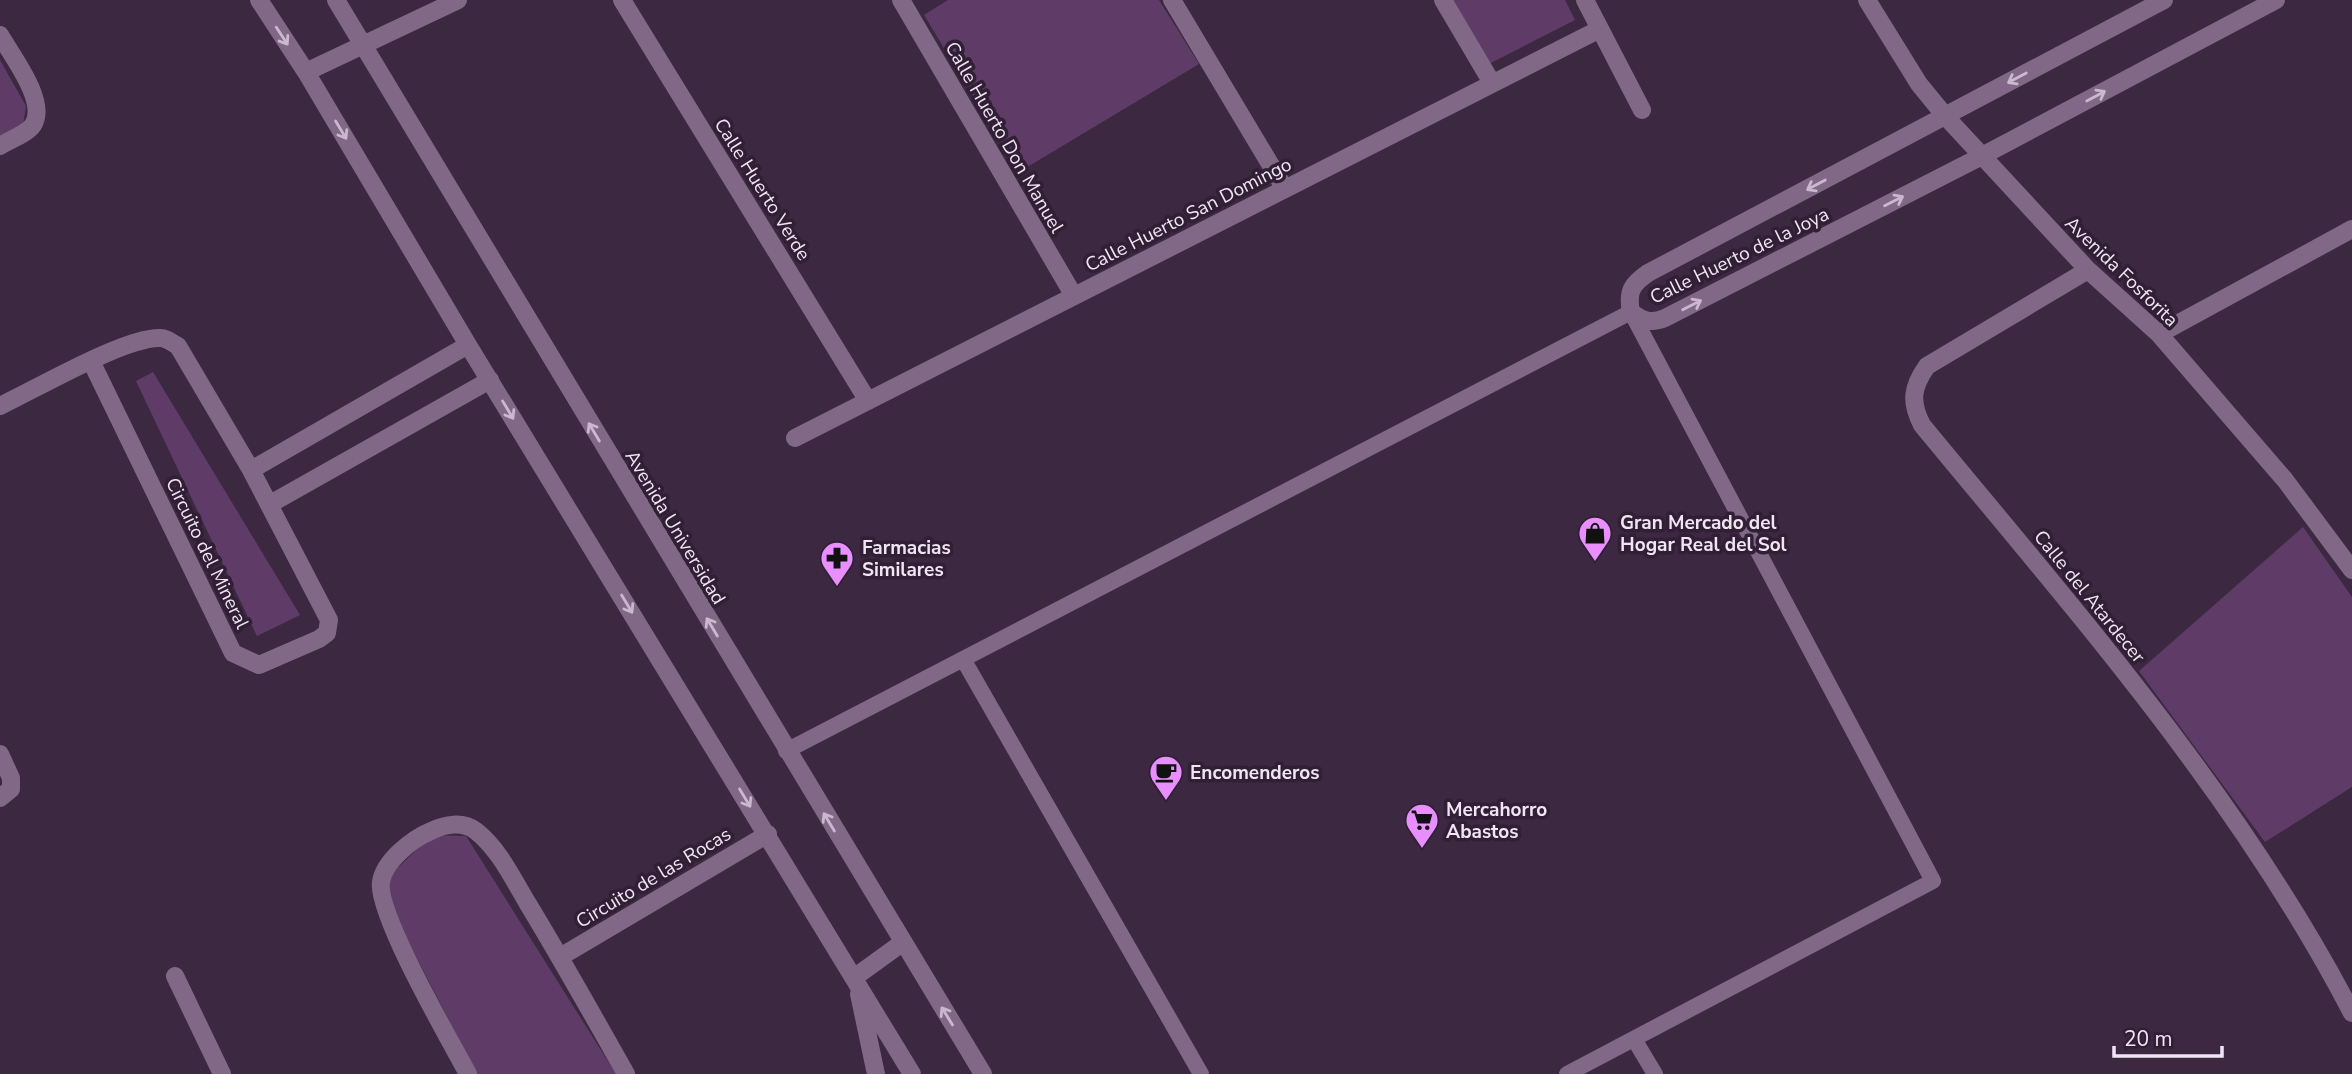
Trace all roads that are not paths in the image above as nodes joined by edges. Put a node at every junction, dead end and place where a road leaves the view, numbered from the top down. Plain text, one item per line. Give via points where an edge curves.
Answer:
1 (259, 0) edge
2 (336, 0) edge
3 (458, 0) edge
4 (622, 0) edge
5 (901, 0) edge
6 (1172, 0) edge
7 (1443, 0) edge
8 (1585, 0) edge
9 (1867, 0) edge
10 (2164, 0) edge
11 (2276, 0) edge
12 (1600, 29) junction
13 (0, 35) edge
14 (363, 45) junction
15 (306, 72) junction
16 (1492, 83) junction
17 (1642, 110) dead end
18 (1946, 117) junction
19 (0, 146) edge
20 (1980, 157) junction
21 (1285, 189) junction
22 (2352, 229) edge
23 (2088, 270) junction
24 (1074, 296) junction
25 (1631, 312) junction
26 (2159, 334) junction
27 (468, 345) junction
28 (91, 361) junction
29 (489, 380) junction
30 (868, 401) junction
31 (0, 407) edge
32 (796, 438) dead end
33 (251, 470) junction
34 (270, 504) junction
35 (2352, 570) edge
36 (963, 659) junction
37 (786, 751) junction
38 (0, 754) edge
39 (0, 799) edge
40 (768, 834) junction
41 (902, 943) junction
42 (560, 957) junction
43 (175, 976) dead end
44 (855, 977) junction
45 (2352, 1013) edge
46 (1634, 1039) junction
47 (222, 1074) edge
48 (468, 1074) edge
49 (626, 1074) edge
50 (876, 1074) edge
51 (912, 1074) edge
52 (983, 1074) edge
53 (1201, 1074) edge
54 (1567, 1074) edge
55 (1655, 1074) edge

1 -> 15 street
2 - 14 street, Avenida Universidad
3 - 14 street
4 - 30 street, Calle Huerto Verde
5 - 24 street, Calle Huerto Don Manuel
6 - 21 street
7 - 16 street
8 - 12 street
9 - 18 street, Avenida Fosforita via 1919,84
10 -> 18 street, Calle Huerto de la Joya
20 -> 11 street, Calle Huerto de la Joya
12 - 16 street, Calle Huerto San Domingo
12 - 17 street
13 - 19 street via 35,97 38,112 32,127
14 - 15 street
37 -> 14 street, Avenida Universidad
15 -> 27 street
16 - 21 street, Calle Huerto San Domingo
18 - 20 street, Avenida Fosforita
18 -> 25 street, Calle Huerto de la Joya via 1648,273 1634,283 1628,295
20 - 23 street, Avenida Fosforita
25 -> 20 street, Calle Huerto de la Joya via 1641,320 1665,318
21 - 24 street, Calle Huerto San Domingo
22 - 26 street
23 - 26 street, Avenida Fosforita
23 - 45 street, Calle del Atardecer via 1927,366 1916,380 1914,411 2165,720 2245,834
24 - 30 street, Calle Huerto San Domingo
25 - 36 lane
25 - 46 lane via 1933,881
26 - 35 street, Avenida Fosforita via 2285,480
27 - 29 street
27 - 33 street
28 - 31 street, Circuito del Mineral
28 - 33 street, Circuito del Mineral via 146,339 163,337 178,346
28 - 34 street, Circuito del Mineral via 233,653 259,665 319,639 327,633 329,620
29 - 34 street
29 -> 40 street
30 - 32 street, Calle Huerto San Domingo
33 - 34 street, Circuito del Mineral
36 - 37 lane
36 - 53 lane
41 -> 37 street, Avenida Universidad
38 - 39 street via 11,789
40 - 42 street, Circuito de las Rocas
40 - 44 street
41 - 44 street
52 -> 41 street, Avenida Universidad
42 - 48 street via 506,867 474,829 458,824 432,830 410,843 387,867 380,885 382,903
42 - 49 street
43 - 47 street
44 - 50 street
44 - 51 street
46 - 54 lane
46 - 55 lane

